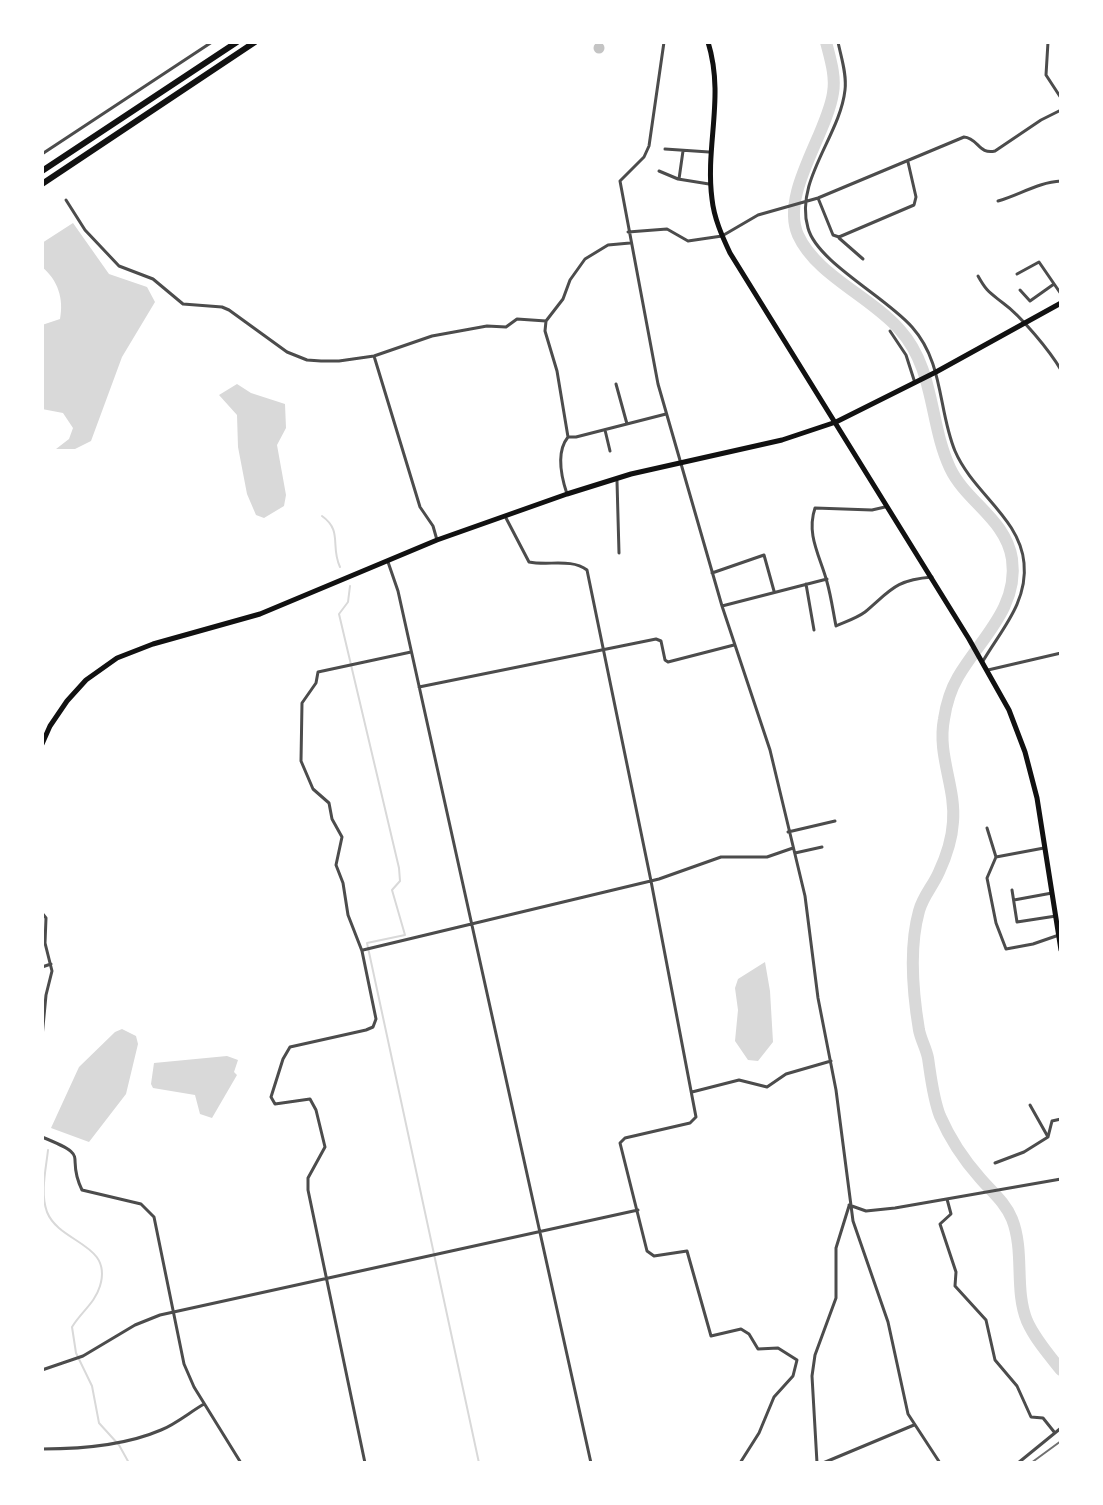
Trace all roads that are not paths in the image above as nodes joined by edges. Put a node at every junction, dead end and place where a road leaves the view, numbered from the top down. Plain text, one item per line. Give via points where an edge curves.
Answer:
1 (212, 42) edge
2 (237, 42) edge
3 (255, 42) edge
4 (664, 42) edge
5 (708, 42) edge
6 (838, 42) edge
7 (1048, 42) edge
8 (1061, 98) edge
9 (1061, 110) edge
10 (665, 149) dead end
11 (683, 151) junction
12 (713, 153) junction
13 (42, 154) edge
14 (908, 162) junction
15 (42, 171) edge
16 (659, 171) dead end
17 (678, 179) junction
18 (1061, 181) edge
19 (42, 184) edge
20 (711, 184) junction
21 (818, 198) junction
22 (66, 200) dead end
23 (806, 201) junction
24 (998, 201) dead end
25 (628, 232) junction
26 (722, 236) junction
27 (839, 237) junction
28 (630, 243) junction
29 (863, 259) dead end
30 (1017, 274) dead end
31 (978, 276) dead end
32 (1054, 284) junction
33 (1020, 290) dead end
34 (1061, 294) edge
35 (1061, 303) edge
36 (546, 321) junction
37 (1024, 325) junction
38 (890, 331) dead end
39 (374, 356) junction
40 (1061, 370) edge
41 (936, 372) junction
42 (915, 383) junction
43 (616, 384) dead end
44 (667, 414) junction
45 (836, 422) junction
46 (627, 424) junction
47 (605, 430) junction
48 (568, 437) junction
49 (610, 451) dead end
50 (682, 462) junction
51 (616, 479) junction
52 (567, 494) junction
53 (888, 506) junction
54 (506, 518) junction
55 (437, 540) junction
56 (619, 553) dead end
57 (387, 561) junction
58 (712, 573) junction
59 (932, 577) junction
60 (827, 579) junction
61 (806, 584) junction
62 (774, 591) junction
63 (722, 606) junction
64 (814, 630) dead end
65 (734, 645) junction
66 (603, 650) junction
67 (411, 652) junction
68 (1061, 653) edge
69 (983, 661) junction
70 (988, 670) junction
71 (419, 687) junction
72 (42, 744) edge
73 (835, 821) dead end
74 (987, 828) dead end
75 (788, 832) junction
76 (822, 847) dead end
77 (1045, 847) junction
78 (793, 850) junction
79 (996, 857) junction
80 (651, 881) junction
81 (1012, 890) dead end
82 (1052, 893) junction
83 (1014, 900) junction
84 (42, 913) edge
85 (1056, 916) junction
86 (471, 925) junction
87 (1059, 935) junction
88 (1061, 950) edge
89 (362, 951) junction
90 (51, 964) junction
91 (42, 967) edge
92 (42, 1037) edge
93 (831, 1061) junction
94 (692, 1092) junction
95 (1030, 1105) dead end
96 (1061, 1119) edge
97 (42, 1137) edge
98 (1048, 1137) junction
99 (995, 1163) dead end
100 (1061, 1179) edge
101 (947, 1199) junction
102 (849, 1205) junction
103 (638, 1210) junction
104 (541, 1232) junction
105 (326, 1278) junction
106 (172, 1311) junction
107 (42, 1370) edge
108 (204, 1404) junction
109 (914, 1425) junction
110 (1061, 1428) edge
111 (1055, 1433) junction
112 (42, 1449) edge
113 (241, 1463) edge
114 (365, 1463) edge
115 (591, 1463) edge
116 (740, 1463) edge
117 (817, 1463) edge
118 (823, 1463) edge
119 (940, 1463) edge
120 (1018, 1463) edge

1 - 13 street
2 - 15 highway
3 - 19 highway
4 - 25 street via 649,146 620,181
5 - 12 main road via 717,81
6 - 23 street via 845,90
7 - 8 street via 1046,75
9 - 14 street via 995,151 987,153 964,137
10 - 11 street
11 - 12 street
11 - 17 street
12 - 20 main road
14 - 21 street
14 - 27 street via 914,205
16 - 17 street
17 - 20 street
18 - 24 street
20 - 26 main road
21 - 23 street
21 - 27 street via 833,235
22 - 39 street via 111,261 153,279 183,304 229,310 287,352 307,360
23 - 26 street via 758,215
23 - 41 street via 806,225 818,248 914,329
25 - 26 street via 667,229 688,241
25 - 28 street
26 - 45 main road
27 - 29 street
28 - 36 street via 608,245 585,259
28 - 44 street
30 - 32 street via 1039,262
31 - 37 street via 988,295 1004,303
32 - 33 street via 1030,301
32 - 34 street
35 - 37 main road
36 - 39 street via 517,319 506,327 452,331
36 - 48 street
37 - 40 street
37 - 41 main road
38 - 42 street via 906,355
39 - 55 street via 420,507
41 - 42 main road
41 - 69 street via 955,451 971,480 1012,526 1022,551 1022,591
42 - 45 main road
43 - 46 street
44 - 46 street
44 - 50 street
45 - 50 main road
45 - 53 main road
46 - 47 street
47 - 48 street
47 - 49 street
48 - 52 street via 561,463
50 - 51 main road
50 - 58 street
51 - 52 main road
51 - 56 street
52 - 54 main road
53 - 59 main road
53 - 60 street via 815,508 812,541
54 - 55 main road
54 - 66 street via 529,562 573,563 587,570
55 - 57 main road
57 - 67 street
57 - 72 main road via 260,614 117,658 67,701
58 - 62 street via 764,555
58 - 63 street
59 - 60 street via 908,579 863,614 836,626
59 - 69 main road
60 - 61 street
61 - 62 street
61 - 64 street
62 - 63 street
63 - 65 street
65 - 66 street via 668,662 656,639
65 - 75 street via 770,750
66 - 71 street
66 - 80 street
67 - 71 street
67 - 89 street via 318,672 304,698 301,761 340,830 336,865
68 - 70 street
69 - 70 main road
70 - 77 main road via 1025,752
71 - 86 street
73 - 75 street
74 - 79 street
75 - 78 street
76 - 78 street
77 - 79 street
77 - 82 main road
78 - 80 street via 767,857 721,857
78 - 93 street
79 - 87 street via 987,878 1006,949
80 - 86 street
80 - 94 street
81 - 83 street
82 - 83 street
82 - 85 main road
83 - 85 street via 1017,922
84 - 90 street
85 - 87 main road
86 - 89 street
86 - 104 street
87 - 88 main road
89 - 105 street via 375,1024 290,1047 271,1097 275,1104 310,1099 316,1110 325,1147 308,1183
90 - 91 street
90 - 92 street
93 - 94 street via 786,1074 767,1087 739,1080
93 - 102 street
94 - 103 street via 694,1120 620,1143
95 - 98 street
96 - 98 street via 1052,1121
97 - 106 street via 76,1155 82,1190 141,1204 154,1217
98 - 99 street
100 - 101 street
101 - 102 street via 866,1211
101 - 111 street via 951,1214 940,1224 956,1272 955,1286 986,1320 995,1360 1017,1386 1031,1417 1043,1418
102 - 109 street via 888,1322
102 - 117 street via 836,1248 836,1298 812,1376
103 - 104 street
103 - 116 street via 649,1254 689,1254 711,1336 741,1329 758,1349 778,1348 797,1360 793,1376 774,1397
104 - 105 street
104 - 115 street
105 - 106 street
105 - 114 street
106 - 107 street via 135,1325 72,1361
106 - 108 street via 184,1364
108 - 112 street via 161,1430 120,1442
108 - 113 street
109 - 118 street
109 - 119 street
110 - 111 street
111 - 120 street

